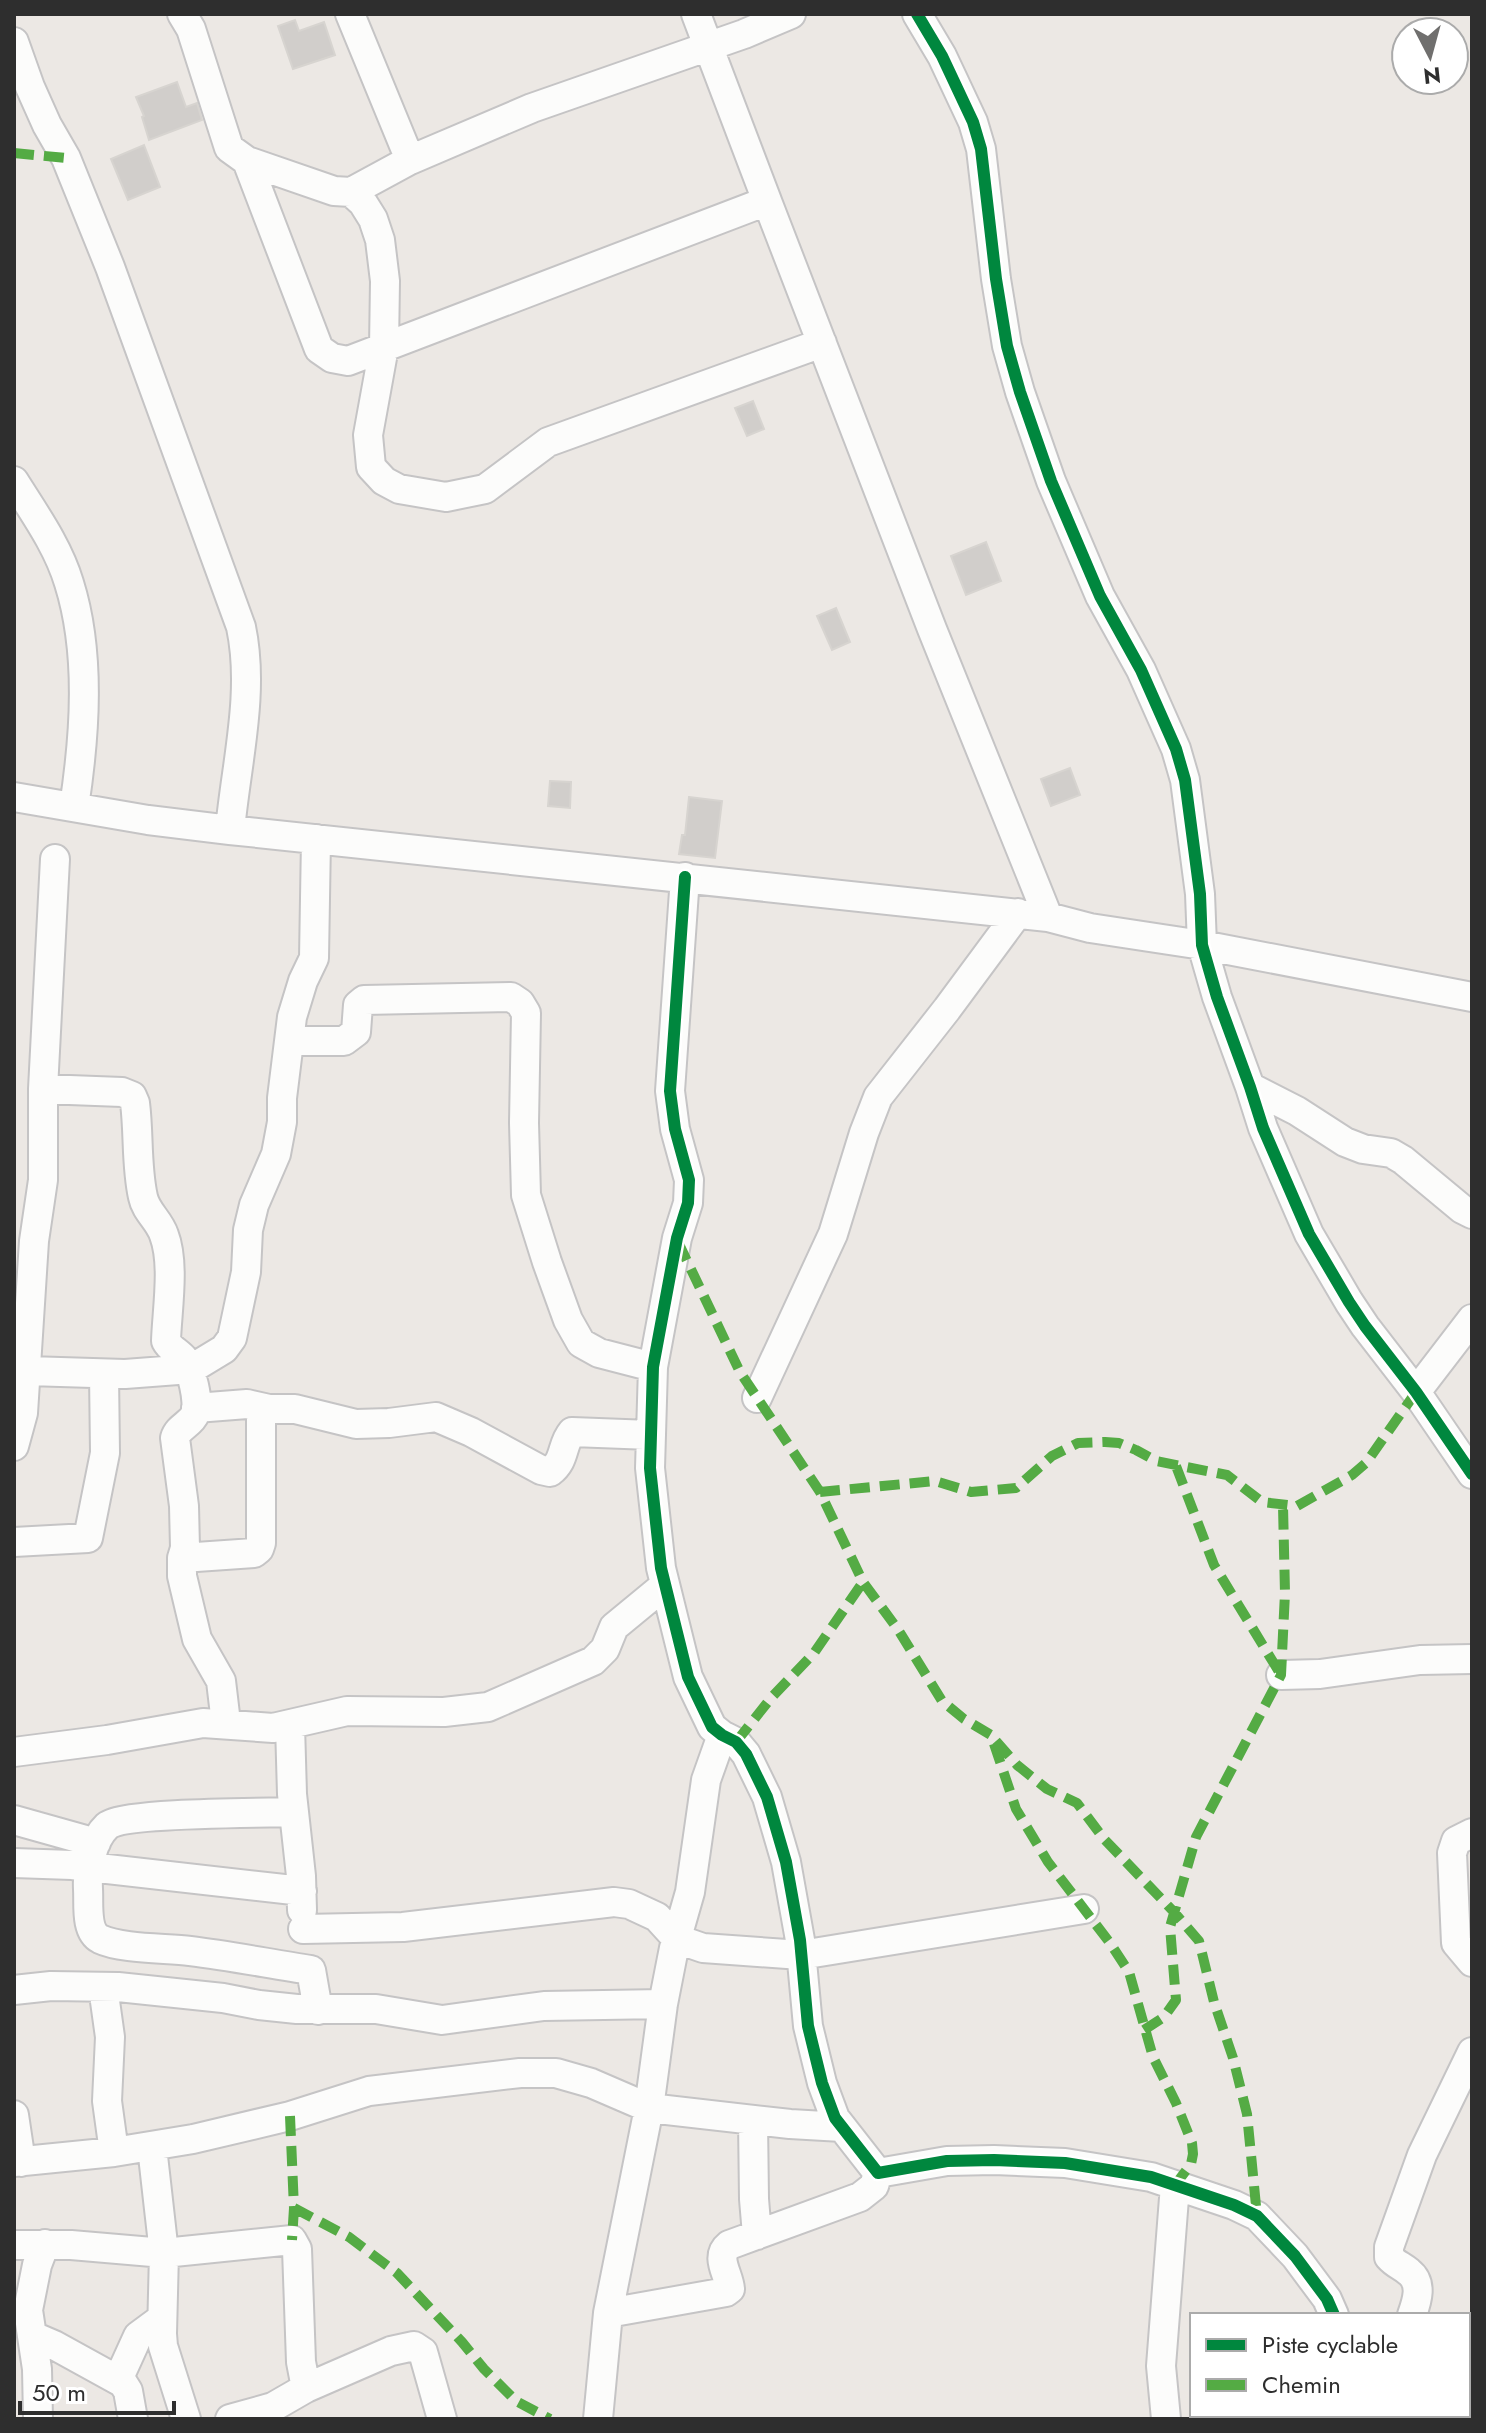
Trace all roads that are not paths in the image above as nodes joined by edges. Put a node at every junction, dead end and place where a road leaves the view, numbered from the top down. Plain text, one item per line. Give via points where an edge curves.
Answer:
1 (182, 14) edge
2 (350, 14) edge
3 (696, 14) edge
4 (791, 14) edge
5 (917, 14) edge
6 (14, 42) edge
7 (708, 47) junction
8 (410, 160) junction
9 (247, 161) junction
10 (351, 192) junction
11 (767, 201) junction
12 (822, 343) junction
13 (384, 347) junction
14 (14, 481) edge
15 (15, 804) edge
16 (74, 807) junction
17 (230, 830) junction
18 (316, 839) junction
19 (55, 859) dead end
20 (685, 877) junction
21 (1018, 913) junction
22 (1048, 917) junction
23 (1202, 945) junction
24 (1472, 997) edge
25 (290, 1041) junction
26 (1250, 1087) junction
27 (43, 1089) junction
28 (1472, 1214) edge
29 (1472, 1319) edge
30 (653, 1367) junction
31 (191, 1369) junction
32 (28, 1371) junction
33 (104, 1374) junction
34 (1416, 1392) junction
35 (757, 1398) dead end
36 (196, 1408) junction
37 (261, 1408) junction
38 (651, 1435) junction
39 (14, 1446) edge
40 (1472, 1474) edge
41 (14, 1542) edge
42 (182, 1558) junction
43 (665, 1585) junction
44 (1472, 1659) edge
45 (1281, 1675) dead end
46 (226, 1723) junction
47 (290, 1725) junction
48 (722, 1735) junction
49 (14, 1752) edge
50 (294, 1812) junction
51 (14, 1820) edge
52 (1472, 1833) edge
53 (93, 1856) junction
54 (14, 1863) edge
55 (302, 1891) junction
56 (1084, 1909) dead end
57 (303, 1929) junction
58 (677, 1939) junction
59 (801, 1955) junction
60 (1472, 1962) edge
61 (311, 1970) junction
62 (103, 1987) junction
63 (14, 1990) edge
64 (663, 2004) junction
65 (318, 2010) junction
66 (1472, 2052) edge
67 (649, 2108) junction
68 (14, 2115) edge
69 (753, 2120) junction
70 (842, 2127) junction
71 (152, 2147) junction
72 (114, 2152) junction
73 (17, 2162) edge
74 (878, 2173) junction
75 (1175, 2185) junction
76 (757, 2235) junction
77 (45, 2244) junction
78 (14, 2245) edge
79 (164, 2253) junction
80 (608, 2313) junction
81 (1333, 2313) edge
82 (1413, 2313) edge
83 (161, 2319) junction
84 (25, 2324) edge
85 (118, 2380) junction
86 (306, 2388) junction
87 (14, 2410) edge
88 (36, 2419) edge
89 (133, 2419) edge
90 (186, 2419) edge
91 (230, 2419) edge
92 (442, 2419) edge
93 (598, 2419) edge
94 (1166, 2419) edge

1 - 9 street via 229,148
2 - 8 street
3 - 7 street
4 - 7 street
5 - 23 street via 942,56 981,149 1007,346 1051,481 1100,596 1176,749 1185,780
6 - 17 street via 110,267 241,627 247,654
7 - 8 street via 532,108
7 - 11 street
8 - 10 street
9 - 10 street
9 - 13 street via 319,349 348,361
10 - 13 street via 368,211 380,240
11 - 12 street
11 - 13 street
12 - 13 street via 548,442 485,489 446,497 399,489 371,467 368,435
12 - 22 street
14 - 16 street via 63,567 74,605 84,723
15 - 16 street
16 - 17 street
17 - 18 street
18 - 20 street
18 - 25 street via 314,958 292,1017
19 - 27 street
20 - 21 street
20 - 30 street via 670,1091 689,1180 688,1203
21 - 22 street
21 - 35 street via 878,1097 833,1234
22 - 23 street
23 - 24 street
23 - 26 street
25 - 30 street via 344,1041 356,1032 358,1005 364,1000 511,997 520,1003 526,1013 526,1195 552,1277 581,1343
25 - 31 street via 276,1154 248,1230 246,1272 232,1338
26 - 28 street via 1345,1142 1391,1153
26 - 34 street via 1309,1234 1365,1326
27 - 31 street via 122,1092 134,1099 143,1199 167,1251 166,1341
27 - 32 street via 43,1180 34,1241
29 - 34 street
30 - 38 street
31 - 33 street
31 - 36 street
32 - 33 street
32 - 39 street
33 - 41 street via 105,1453 88,1538
34 - 40 street
36 - 37 street
36 - 42 street via 175,1438 184,1506
37 - 38 street via 295,1409 356,1424 436,1417 550,1472 559,1465 572,1432
37 - 42 street via 259,1549
38 - 43 street via 650,1468
42 - 46 street via 197,1639 221,1681
43 - 47 street via 614,1627 593,1661 503,1702 444,1712 347,1711
43 - 48 street via 688,1677 712,1727
44 - 45 street
46 - 47 street
46 - 49 street
47 - 50 street
48 - 58 street via 706,1780 690,1892
48 - 59 street via 746,1754 767,1797 786,1862
50 - 53 street via 117,1821 106,1827
50 - 55 street
51 - 53 street
52 - 60 street via 1456,1841 1452,1853 1456,1943
53 - 54 street
53 - 55 street
53 - 61 street via 90,1928 98,1938
55 - 57 street
56 - 59 street
57 - 58 street via 403,1927 614,1902 657,1917
57 - 61 street
58 - 59 street via 703,1948
58 - 64 street
59 - 70 street via 808,2026 822,2083
61 - 65 street
62 - 63 street
62 - 65 street
62 - 72 street
64 - 65 street via 544,2006 442,2020 357,2008
64 - 67 street
66 - 82 street via 1422,2155 1389,2247 1396,2266 1415,2279 1418,2297
67 - 69 street
67 - 71 street via 556,2073 520,2073 369,2091 290,2116
67 - 80 street
68 - 73 street
69 - 70 street
69 - 76 street
70 - 74 street
71 - 72 street
71 - 79 street
72 - 73 street
74 - 75 street via 947,2161 994,2160 1065,2163
74 - 76 street via 874,2186 860,2197
75 - 81 street via 1257,2216 1295,2256
75 - 94 street via 1161,2366
76 - 80 street via 723,2249 730,2284 726,2292
77 - 78 street
77 - 79 street
77 - 84 street
79 - 83 street
79 - 86 street via 292,2240 297,2249
80 - 93 street
83 - 85 street via 138,2336
83 - 90 street via 163,2346
84 - 85 street
84 - 88 street via 37,2369
85 - 89 street via 126,2386
86 - 91 street via 273,2407
86 - 92 street via 414,2346 423,2352
87 - 88 street

